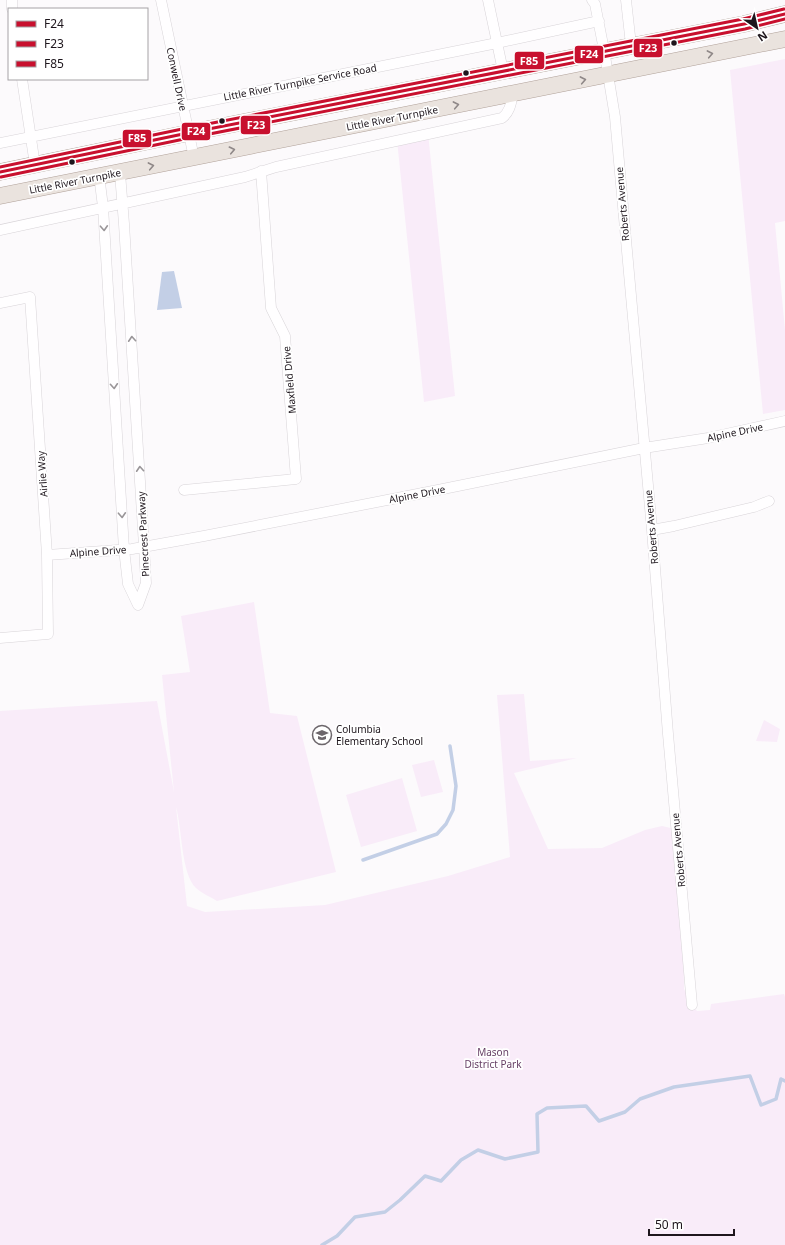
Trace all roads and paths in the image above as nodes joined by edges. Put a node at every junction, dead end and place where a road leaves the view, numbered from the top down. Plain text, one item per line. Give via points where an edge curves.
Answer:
1 (161, 0) edge
2 (488, 0) edge
3 (592, 0) edge
4 (626, 0) edge
5 (785, 14) edge
6 (599, 21) junction
7 (785, 39) edge
8 (497, 43) junction
9 (631, 45) junction
10 (604, 50) junction
11 (503, 71) junction
12 (608, 74) junction
13 (22, 80) edge
14 (513, 94) junction
15 (182, 106) junction
16 (188, 133) junction
17 (30, 136) junction
18 (0, 143) edge
19 (194, 158) junction
20 (35, 165) junction
21 (261, 171) junction
22 (0, 172) edge
23 (120, 172) junction
24 (99, 175) junction
25 (0, 196) edge
26 (123, 203) junction
27 (103, 207) junction
28 (0, 230) edge
29 (0, 303) edge
30 (785, 421) edge
31 (644, 448) junction
32 (184, 490) dead end
33 (769, 501) dead end
34 (652, 530) junction
35 (144, 546) junction
36 (124, 549) junction
37 (47, 555) junction
38 (0, 638) edge
39 (692, 1004) dead end

1 - 15 street, Conwell Drive
2 - 8 street
3 - 6 street, Roberts Avenue
4 - 9 street
5 - 9 main road
6 - 8 street, Little River Turnpike Service Road
6 - 10 street, Roberts Avenue
12 -> 7 main road, Little River Turnpike
8 - 11 street
8 - 15 street, Little River Turnpike Service Road
9 - 10 main road
10 - 11 main road
10 - 12 street, Roberts Avenue
11 - 16 main road
14 -> 12 main road, Little River Turnpike
12 - 31 street, Roberts Avenue via 615,117
13 - 17 street
19 -> 14 main road, Little River Turnpike
14 - 21 street via 509,111 502,118
15 - 16 street, Conwell Drive
15 - 17 street, Little River Turnpike Service Road
16 - 19 street, Conwell Drive
16 - 20 main road
17 - 18 street, Little River Turnpike Service Road
17 - 20 street
23 -> 19 main road, Little River Turnpike
20 - 22 main road
21 - 26 street via 245,177
21 - 32 street, Maxfield Drive via 271,308 285,336 296,479
23 - 24 main road, Little River Turnpike
23 - 26 street, Pinecrest Parkway
24 - 25 main road, Little River Turnpike
24 - 27 street, Pinecrest Parkway
26 - 27 street
35 -> 26 street, Pinecrest Parkway
27 - 28 street
27 -> 36 street, Pinecrest Parkway
29 - 37 street, Airlie Way via 30,297
30 - 31 street, Alpine Drive via 708,438
31 - 34 street, Roberts Avenue
31 - 35 street, Alpine Drive via 393,500
33 - 34 street via 754,507
34 - 39 street, Roberts Avenue
35 - 36 street, Alpine Drive
35 - 36 street, Pinecrest Parkway via 146,583 138,605 128,584
36 - 37 street, Alpine Drive
37 - 38 street, Airlie Way via 48,634

